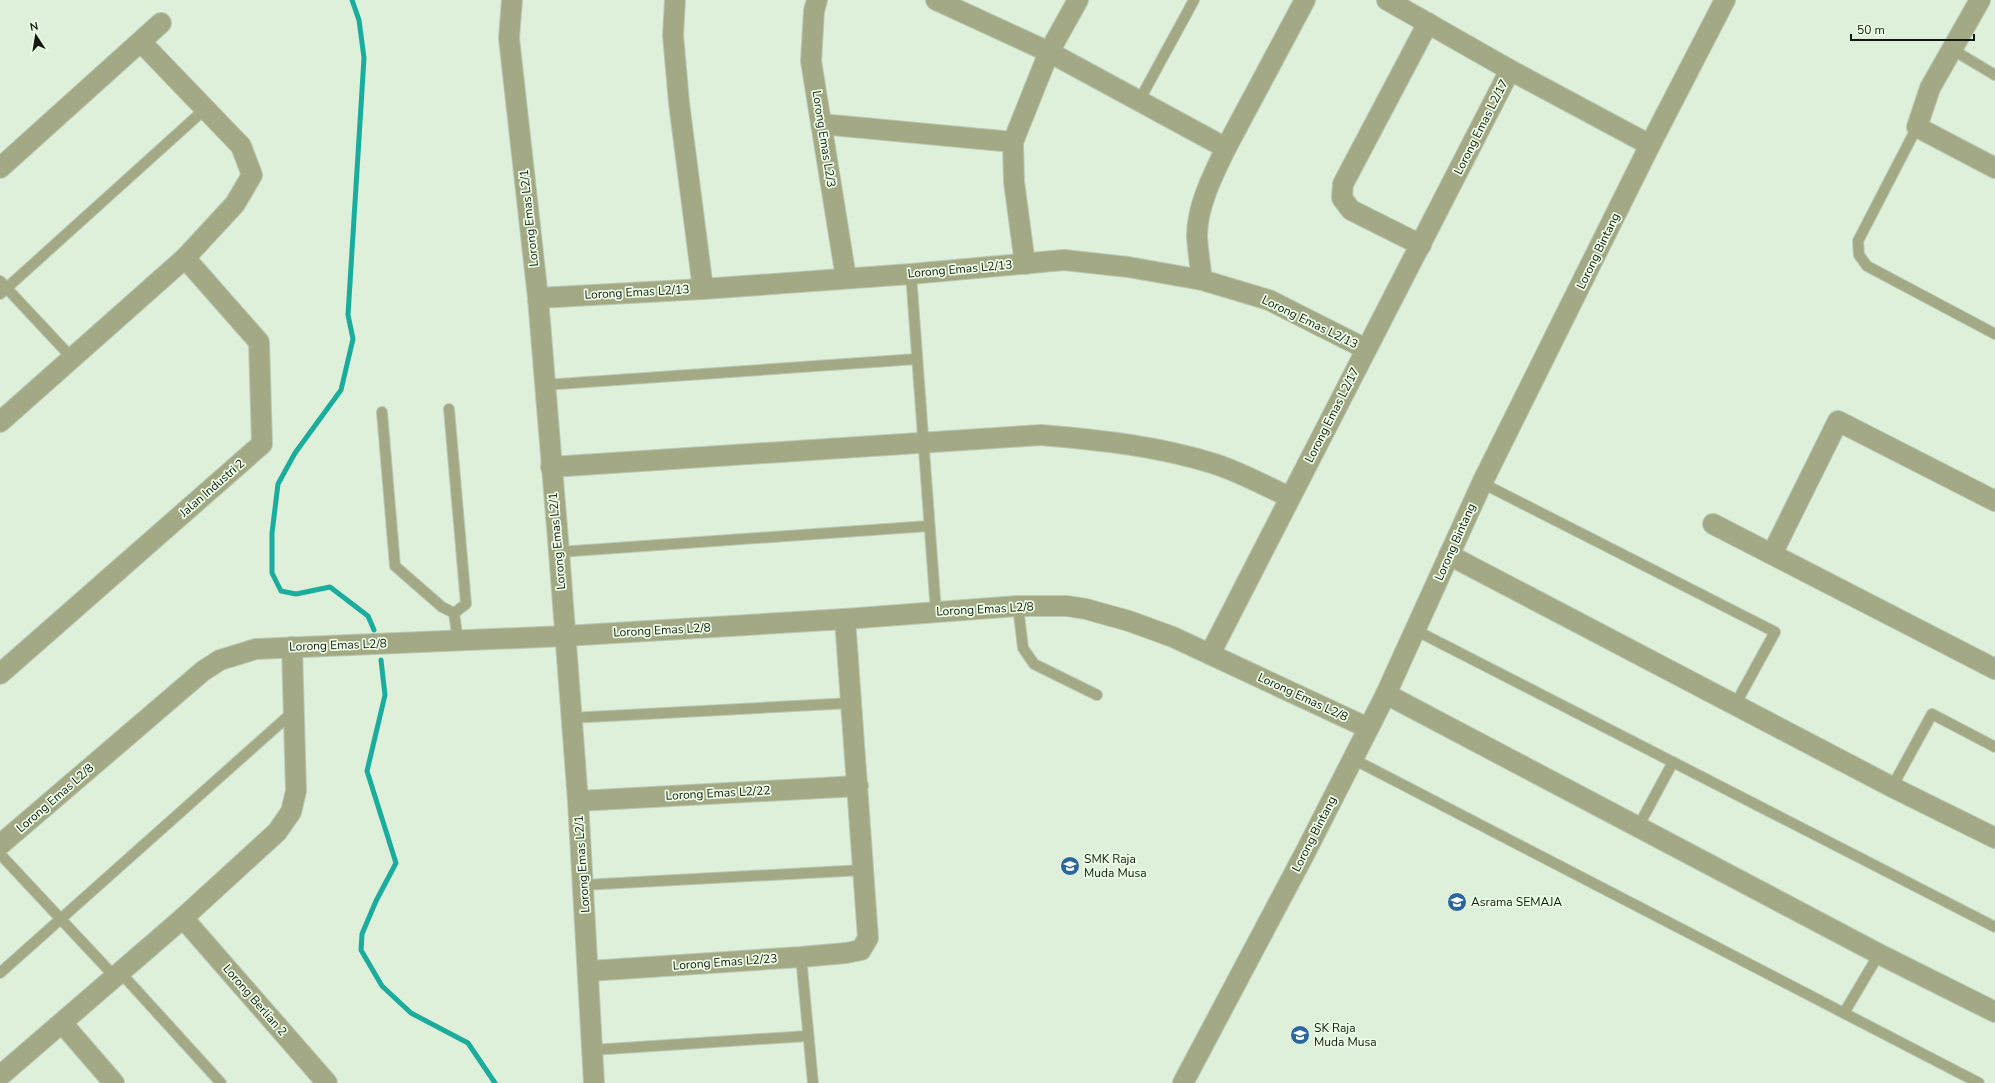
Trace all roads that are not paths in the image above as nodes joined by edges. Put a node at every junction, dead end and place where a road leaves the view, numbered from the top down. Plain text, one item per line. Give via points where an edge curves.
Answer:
1 (512, 0) edge
2 (675, 0) edge
3 (817, 0) edge
4 (936, 0) edge
5 (1078, 0) edge
6 (1194, 0) edge
7 (1305, 0) edge
8 (1387, 0) edge
9 (1725, 0) edge
10 (1980, 0) edge
11 (1413, 6) edge
12 (161, 23) dead end
13 (1428, 23) junction
14 (141, 42) junction
15 (1953, 50) junction
16 (1048, 52) junction
17 (1510, 70) junction
18 (1995, 75) edge
19 (1139, 101) junction
20 (205, 109) junction
21 (821, 124) junction
22 (1917, 127) junction
23 (1013, 142) junction
24 (1650, 145) junction
25 (1226, 148) junction
26 (0, 168) edge
27 (1995, 168) edge
28 (1421, 245) junction
29 (184, 258) junction
30 (1025, 264) junction
31 (911, 274) junction
32 (846, 278) junction
33 (1202, 280) junction
34 (2, 288) edge
35 (703, 289) junction
36 (538, 298) junction
37 (1995, 334) edge
38 (1366, 349) junction
39 (72, 358) junction
40 (917, 359) junction
41 (544, 385) junction
42 (450, 409) dead end
43 (382, 412) dead end
44 (0, 422) edge
45 (922, 443) junction
46 (551, 467) junction
47 (1482, 483) junction
48 (1290, 497) junction
49 (1995, 501) edge
50 (1713, 524) dead end
51 (929, 526) junction
52 (559, 552) junction
53 (1772, 554) junction
54 (1449, 555) junction
55 (1018, 606) junction
56 (936, 612) junction
57 (454, 613) junction
58 (845, 619) junction
59 (1415, 630) junction
60 (565, 636) junction
61 (458, 641) junction
62 (292, 647) junction
63 (1210, 654) junction
64 (1995, 669) edge
65 (0, 674) edge
66 (1386, 694) junction
67 (1097, 695) dead end
68 (851, 703) junction
69 (1735, 705) junction
70 (294, 711) junction
71 (570, 718) junction
72 (1368, 728) junction
73 (1995, 747) edge
74 (1353, 759) junction
75 (1673, 762) junction
76 (858, 786) junction
77 (1892, 786) junction
78 (578, 801) junction
79 (1638, 827) junction
80 (1995, 838) edge
81 (0, 845) edge
82 (0, 854) edge
83 (864, 870) junction
84 (583, 886) junction
85 (183, 918) junction
86 (61, 919) junction
87 (1995, 927) edge
88 (1879, 954) junction
89 (801, 957) junction
90 (589, 971) junction
91 (0, 973) edge
92 (118, 975) junction
93 (1995, 1012) edge
94 (1844, 1013) junction
95 (62, 1023) junction
96 (808, 1036) junction
97 (592, 1050) junction
98 (0, 1076) edge
99 (114, 1083) edge
100 (221, 1083) edge
101 (327, 1083) edge
102 (594, 1083) edge
103 (813, 1083) edge
104 (1183, 1083) edge
105 (1979, 1083) edge

1 - 36 street, Lorong Emas L2/1 via 509,38
2 - 35 street via 673,35 679,103
3 - 21 street, Lorong Emas L2/3 via 811,61
4 - 16 street
5 - 16 street
6 - 19 lane
7 - 25 street
8 - 11 street
9 - 24 street, Lorong Bintang
10 - 15 street
11 - 13 street
12 - 14 street
13 - 17 street
13 - 28 street via 1343,184 1342,198 1351,210
14 - 20 street
14 - 26 street
15 - 18 lane
15 - 22 street via 1930,88
16 - 19 street
16 - 23 street
17 - 24 street
17 - 28 street, Lorong Emas L2/17
19 - 25 street
20 - 29 street via 241,146 252,175 235,204
20 - 34 lane
21 - 23 street
21 - 32 street, Lorong Emas L2/3
22 - 27 street
22 - 37 lane via 1858,241 1859,255 1867,266
23 - 30 street via 1014,182
24 - 47 street, Lorong Bintang
25 - 33 street via 1203,202 1197,235
28 - 38 street, Lorong Emas L2/17
29 - 39 street
29 - 65 street, Jalan Industri 2 via 259,342 262,444
30 - 31 street, Lorong Emas L2/13
30 - 33 street, Lorong Emas L2/13 via 1064,260 1128,266
31 - 32 street, Lorong Emas L2/13
31 - 40 lane
32 - 35 street, Lorong Emas L2/13
33 - 38 street, Lorong Emas L2/13 via 1269,300
34 - 39 lane
35 - 36 street, Lorong Emas L2/13
36 - 41 street, Lorong Emas L2/1
38 - 48 street, Lorong Emas L2/17
39 - 44 street
40 - 41 lane
40 - 45 lane
41 - 46 street, Lorong Emas L2/1
42 - 57 lane via 466,604
43 - 57 lane via 396,566 442,607
45 - 46 street
45 - 48 street via 1041,435 1104,440 1158,449 1216,464
45 - 51 lane
46 - 52 street, Lorong Emas L2/1
47 - 54 street, Lorong Bintang
47 - 69 lane via 1775,632
48 - 63 street, Lorong Emas L2/17
49 - 53 street via 1838,422
50 - 53 street
51 - 52 lane
51 - 56 lane
52 - 60 street, Lorong Emas L2/1
53 - 64 street
54 - 59 street, Lorong Bintang
54 - 69 street
55 - 56 street, Lorong Emas L2/8
55 - 63 street, Lorong Emas L2/8 via 1049,605 1086,609 1166,634
55 - 67 lane via 1023,648 1034,664
56 - 58 street, Lorong Emas L2/8
57 - 61 lane
58 - 60 street, Lorong Emas L2/8
58 - 68 street
59 - 66 street, Lorong Bintang
59 - 75 lane
60 - 61 street, Lorong Emas L2/8
60 - 71 street, Lorong Emas L2/1
61 - 62 street, Lorong Emas L2/8
62 - 70 street
62 - 81 street, Lorong Emas L2/8 via 240,652 220,660 203,671
63 - 72 street, Lorong Emas L2/8
66 - 72 street, Lorong Bintang
66 - 79 street
68 - 71 lane
68 - 76 street
69 - 77 street
70 - 85 street via 296,791 291,812 277,832
70 - 86 lane
71 - 78 street, Lorong Emas L2/1
72 - 74 street, Lorong Bintang
73 - 77 lane via 1932,714
74 - 94 lane
74 - 104 street, Lorong Bintang
75 - 79 lane
75 - 87 lane
76 - 78 street, Lorong Emas L2/22
76 - 83 street
77 - 80 street
78 - 84 street, Lorong Emas L2/1
79 - 88 street
82 - 86 lane
83 - 84 lane
83 - 89 street, Lorong Emas L2/23 via 868,938 861,950
84 - 90 street, Lorong Emas L2/1
85 - 92 street
85 - 101 street, Lorong Berlian 2
86 - 91 lane
86 - 92 lane
88 - 93 street
88 - 94 lane
89 - 90 street, Lorong Emas L2/23
89 - 96 lane
90 - 97 street, Lorong Emas L2/1
92 - 95 street
92 - 100 lane
94 - 105 lane
95 - 98 street
95 - 99 street
96 - 97 lane
96 - 103 lane
97 - 102 street, Lorong Emas L2/1

